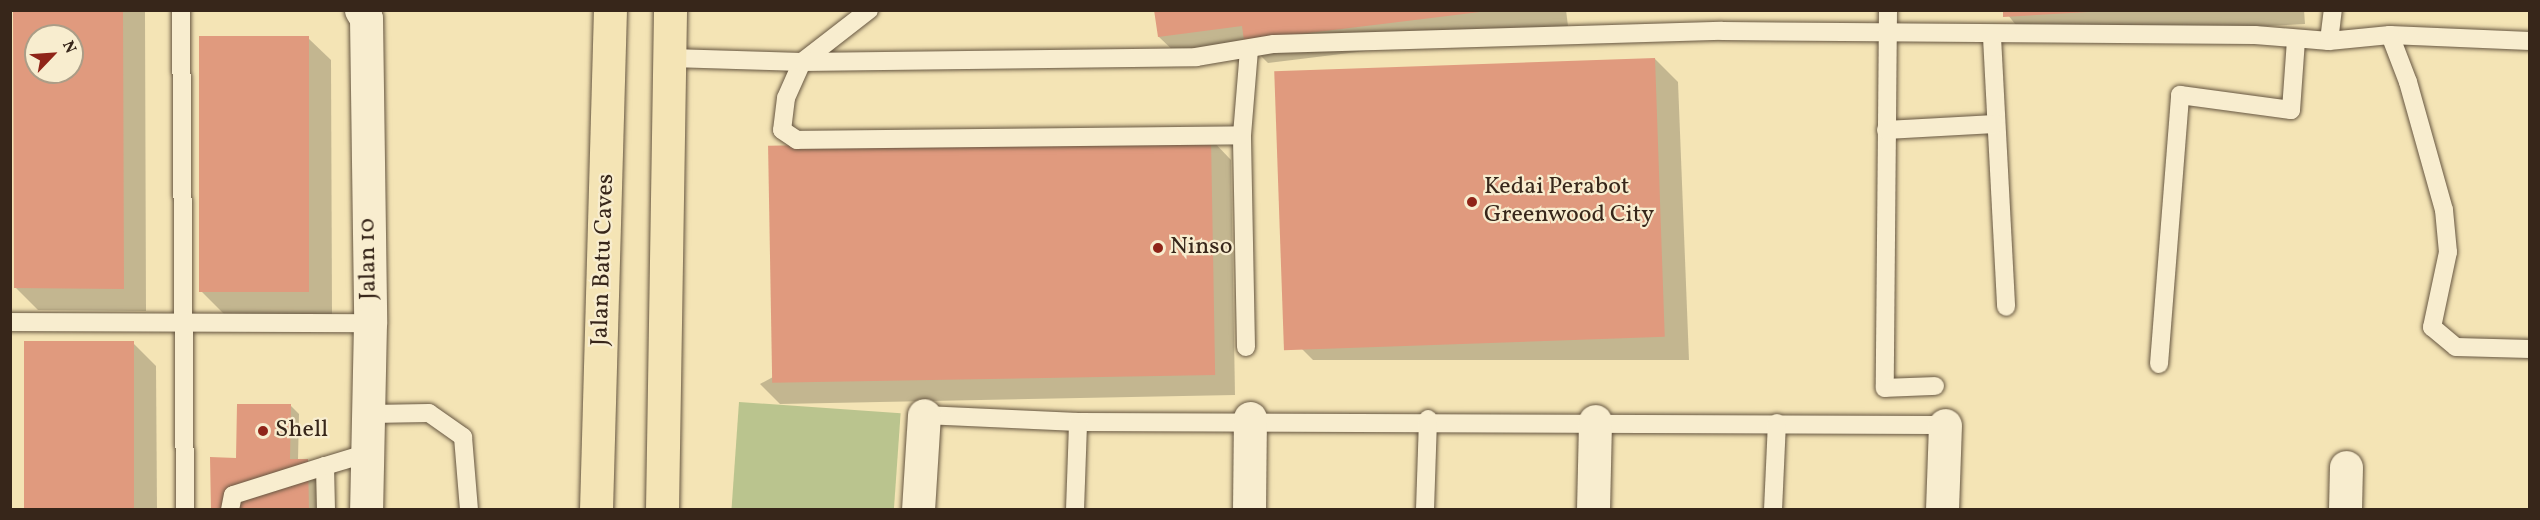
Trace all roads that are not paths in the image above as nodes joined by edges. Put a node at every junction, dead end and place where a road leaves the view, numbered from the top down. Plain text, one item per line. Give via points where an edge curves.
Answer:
1 (181, 10) edge
2 (361, 10) edge
3 (610, 10) edge
4 (670, 10) edge
5 (869, 10) edge
6 (1888, 10) edge
7 (2332, 10) edge
8 (2390, 35) junction
9 (1889, 36) junction
10 (1992, 37) junction
11 (2296, 41) junction
12 (2329, 41) junction
13 (2529, 41) edge
14 (1249, 48) junction
15 (671, 58) junction
16 (802, 62) junction
17 (1995, 124) junction
18 (1886, 130) junction
19 (1242, 135) junction
20 (2006, 307) dead end
21 (10, 322) edge
22 (185, 323) junction
23 (370, 323) junction
24 (1246, 347) dead end
25 (2529, 349) edge
26 (2159, 364) dead end
27 (1935, 386) dead end
28 (370, 414) junction
29 (924, 415) joint
30 (1250, 418) junction
31 (1428, 419) junction
32 (1078, 422) junction
33 (1595, 422) junction
34 (1777, 423) junction
35 (1945, 425) joint
36 (365, 454) junction
37 (325, 466) junction
38 (2346, 467) dead end
39 (185, 510) edge
40 (230, 510) edge
41 (326, 510) edge
42 (366, 510) edge
43 (469, 510) edge
44 (596, 510) edge
45 (662, 510) edge
46 (918, 510) edge
47 (1075, 510) edge
48 (1249, 510) edge
49 (1425, 510) edge
50 (1593, 510) edge
51 (1773, 510) edge
52 (1942, 510) edge
53 (2345, 510) edge

1 - 22 lane
2 - 23 street, Jalan 10 via 366,18
3 - 44 main road, Jalan Batu Caves
4 - 15 main road
5 - 16 lane
6 - 9 lane
7 - 12 lane
8 - 12 lane
8 - 13 lane
8 - 25 lane via 2444,210 2448,252 2432,327 2456,347
9 - 10 lane via 1947,32
9 - 14 lane via 1722,31
9 - 18 lane
10 - 11 lane via 2255,35
10 - 17 lane
11 - 12 lane
11 - 26 lane via 2291,110 2180,95
14 - 16 lane via 1196,57
14 - 19 lane
15 - 16 lane
15 - 45 main road
16 - 19 lane via 786,98 782,130 797,140
17 - 18 lane
17 - 20 lane
18 - 27 lane via 1885,388
19 - 24 lane
21 - 22 lane
22 - 23 lane
22 - 39 lane
23 - 28 street, Jalan 10
28 - 36 street, Jalan 10
28 - 43 lane via 429,413 463,437
29 - 32 lane
29 - 46 street
30 - 31 lane
30 - 32 lane
30 - 48 street
31 - 33 lane
31 - 49 lane
32 - 47 lane
33 - 34 lane
33 - 50 street
34 - 35 lane
34 - 51 lane
35 - 52 street
36 - 37 lane
36 - 42 street, Jalan 10
37 - 40 lane via 233,495
37 - 41 lane
38 - 53 street

